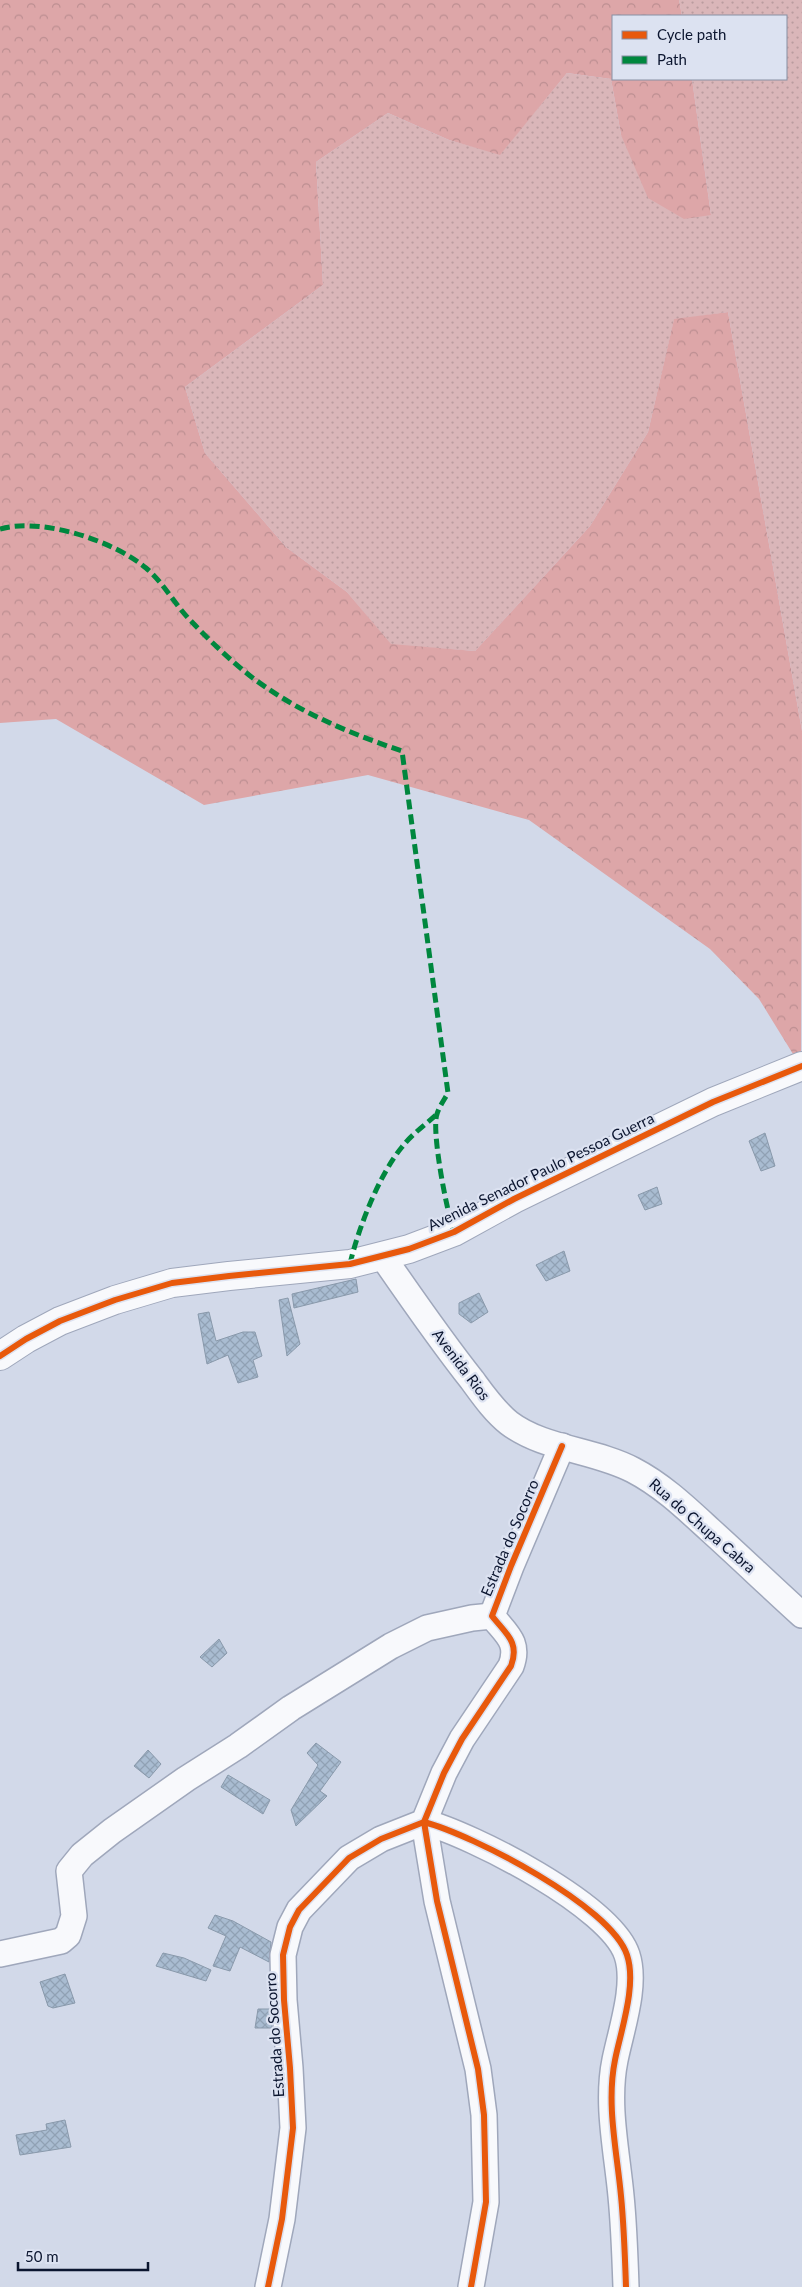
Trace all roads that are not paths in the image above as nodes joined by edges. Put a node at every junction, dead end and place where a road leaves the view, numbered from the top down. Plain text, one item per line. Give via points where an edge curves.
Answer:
1 (801, 1066) edge
2 (383, 1257) junction
3 (0, 1356) edge
4 (562, 1446) junction
5 (802, 1615) edge
6 (492, 1616) junction
7 (424, 1822) junction
8 (0, 1954) edge
9 (268, 2287) edge
10 (471, 2287) edge
11 (626, 2287) edge

1 - 2 main road, Avenida Senador Paulo Pessoa Guerra via 686,1114 454,1232
2 - 3 main road, Avenida Senador Paulo Pessoa Guerra via 350,1264 172,1283 60,1321
2 - 4 street, Avenida Rios via 496,1411 517,1427
4 - 5 street, Rua do Chupa Cabra via 607,1459 658,1485
4 - 6 street, Estrada do Socorro
6 - 7 street, Estrada do Socorro via 513,1642 515,1655 444,1773
6 - 8 street via 427,1628 391,1646 291,1708 156,1799 75,1862 68,1875 74,1909 68,1934 61,1941
7 - 9 street, Estrada do Socorro via 381,1839 350,1858 299,1910 290,1926 284,1955 284,2000 294,2128 282,2218
7 - 10 street via 437,1901 478,2069 484,2114 486,2202
7 - 11 street via 493,1849 550,1884 601,1921 626,1953 630,1966 628,1990 614,2062 612,2117

